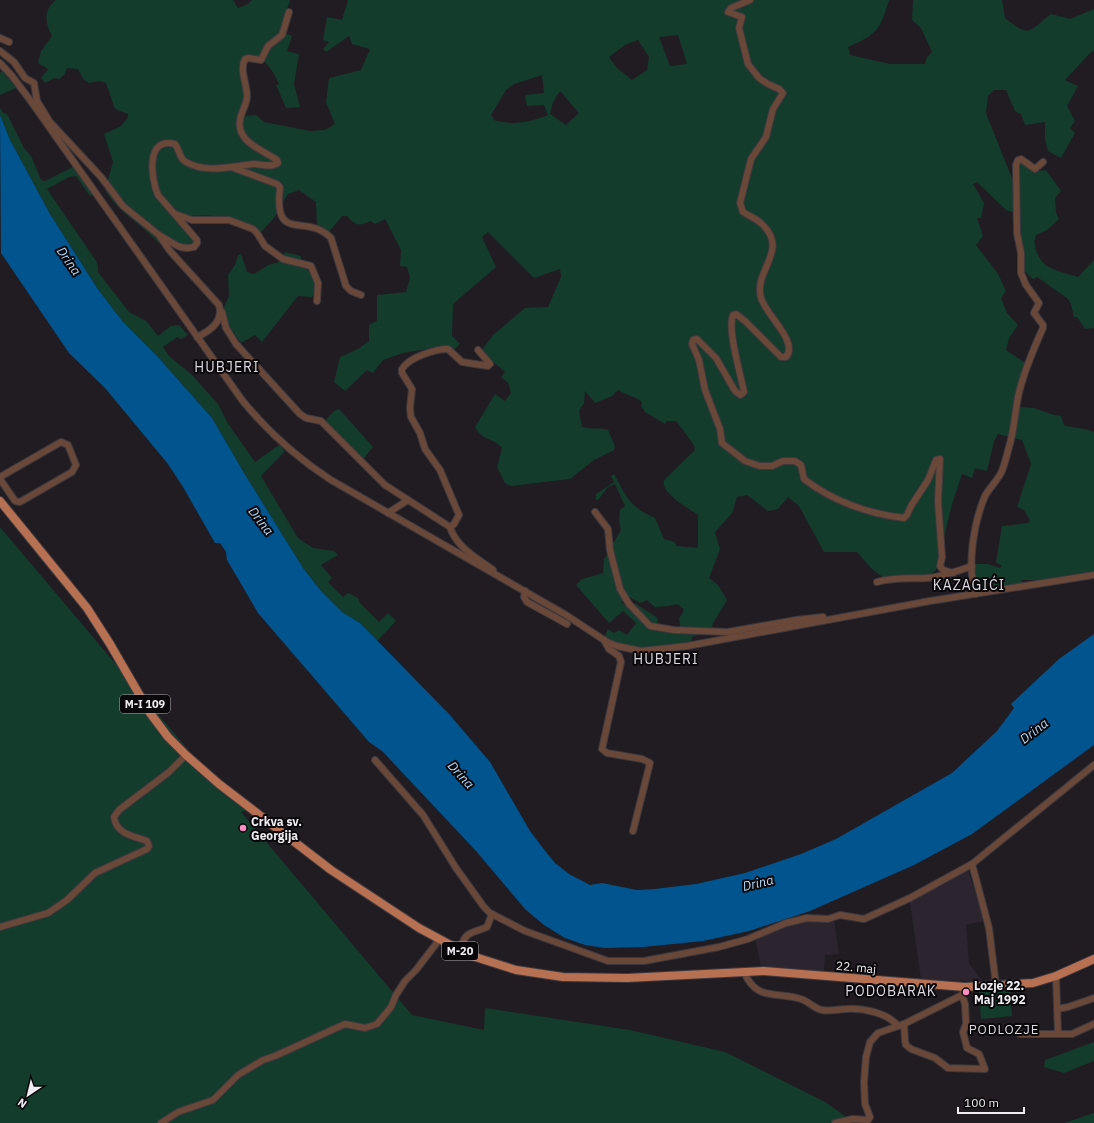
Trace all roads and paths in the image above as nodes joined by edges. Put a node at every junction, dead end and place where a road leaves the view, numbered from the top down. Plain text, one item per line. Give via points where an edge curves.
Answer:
1 (750, 0) edge
2 (289, 12) dead end
3 (0, 38) edge
4 (9, 42) dead end
5 (0, 51) edge
6 (0, 63) edge
7 (48, 123) junction
8 (1043, 162) dead end
9 (232, 167) junction
10 (174, 214) junction
11 (159, 235) junction
12 (361, 295) dead end
13 (317, 301) dead end
14 (222, 312) junction
15 (197, 337) junction
16 (478, 350) dead end
17 (0, 478) edge
18 (0, 500) edge
19 (408, 500) junction
20 (595, 512) dead end
21 (388, 513) junction
22 (450, 527) junction
23 (972, 566) junction
24 (953, 573) junction
25 (1094, 575) edge
26 (499, 577) junction
27 (877, 582) dead end
28 (525, 591) junction
29 (976, 594) junction
30 (845, 617) junction
31 (567, 624) dead end
32 (604, 639) junction
33 (186, 755) junction
34 (375, 760) dead end
35 (1094, 765) edge
36 (633, 831) dead end
37 (972, 864) junction
38 (331, 870) joint
39 (492, 914) junction
40 (0, 927) edge
41 (439, 940) junction
42 (460, 951) junction
43 (1094, 959) edge
44 (744, 972) junction
45 (1056, 976) junction
46 (996, 985) junction
47 (965, 987) junction
48 (962, 995) junction
49 (1094, 998) edge
50 (1057, 1009) junction
51 (1094, 1024) edge
52 (901, 1025) junction
53 (1020, 1034) dead end
54 (1058, 1034) junction
55 (162, 1123) edge
56 (835, 1123) edge

1 - 24 street via 731,8 728,12 742,17 739,28 748,64 759,78 780,89 782,95 773,109 766,137 751,159 740,203 743,212 763,225 773,241 773,250 761,281 760,292 767,312 787,338 788,352 786,357 782,357 745,321 736,314 733,315 733,339 744,392 740,395 735,391 716,358 697,339 693,340 692,344 699,360 705,390 720,429 721,440 726,448 740,458 760,466 796,461 801,465 804,478 837,499 870,512 904,518 928,480 936,460 940,459 940,566 943,570
2 - 9 street via 282,35 268,46 261,60 248,58 243,65 247,96 240,119 240,131 248,142 278,160 278,164
3 - 4 street
5 - 7 street via 14,62 25,78 34,83 37,101
6 - 7 street
7 - 11 street via 101,177 123,206
7 - 15 street
8 - 23 street via 1035,169 1021,159 1016,165 1017,233 1021,273 1039,303 1034,313 1043,328 1022,383 1002,471 990,487 980,512
9 - 10 street via 198,166 186,162 180,157 175,144 162,146 156,150 151,162 156,189
9 - 12 street via 277,184 280,187 278,208 284,219 290,224 311,227 327,234 331,238 346,286
10 - 11 street via 197,240 196,244 188,248 175,246
10 - 13 street via 192,220 230,220 253,229 265,246 283,260 311,266 318,283
11 - 14 street via 170,251 219,305
14 - 15 street via 214,326
14 - 19 street via 226,328 236,344 300,414 321,421 385,485
15 - 21 street via 242,400 277,439 316,470
16 - 22 street via 490,364 488,366 462,362 448,349 440,349 407,362 402,369 412,390 411,417 425,449 440,470 459,515
17 - 17 street via 61,442 68,445 76,465 72,472 20,502 15,501
18 - 33 main road, M-I 109 via 87,608 150,713
19 - 21 street
19 - 22 street
20 - 30 street via 608,529 610,550 620,588 629,604 650,626 674,630 728,632 796,620
21 - 26 street
22 - 26 street via 452,536 458,543 498,573
23 - 24 street
23 - 29 street via 972,581
24 - 27 street
25 - 29 street
26 - 28 street
28 - 31 street via 527,602
28 - 32 street
29 - 30 street
30 - 32 street via 712,642 640,651 617,646
32 - 36 street via 621,662 602,749 606,753 650,762
33 - 38 main road, M-I 109 via 219,784
33 - 40 street via 169,772 119,810 114,817 120,830 147,841 147,849 95,873 67,900 48,913
34 - 39 street via 423,815 456,868
35 - 37 street
37 - 39 street via 910,898 864,919 840,915 828,919 807,918 719,947 644,961 608,961 525,931
37 - 46 street via 989,928
38 - 41 main road, M-20 via 372,899
39 - 42 street via 487,927 466,934
41 - 42 main road, M-20
41 - 55 street via 405,981 391,1007 377,1024 365,1028 345,1024 263,1060 238,1075 213,1100 178,1112
42 - 44 main road, 22. maj / M-20 via 527,973 562,977 609,978
43 - 45 main road, 22. maj / M-20
44 - 47 main road, 22. maj / M-20
44 - 52 street via 751,984 767,995 799,998 821,1010 858,1009 889,1017
45 - 46 main road, 22. maj / M-20 via 1033,983
45 - 50 street
46 - 47 main road, 22. maj / M-20
47 - 48 street
48 - 52 street
48 - 52 street via 966,1024 963,1032 967,1048 979,1054 985,1069 952,1069 935,1058 911,1049 906,1045
49 - 50 street
50 - 54 street
51 - 54 street via 1072,1034
52 - 56 street via 878,1033 870,1042 865,1066 865,1104 871,1115 869,1119
53 - 54 street

